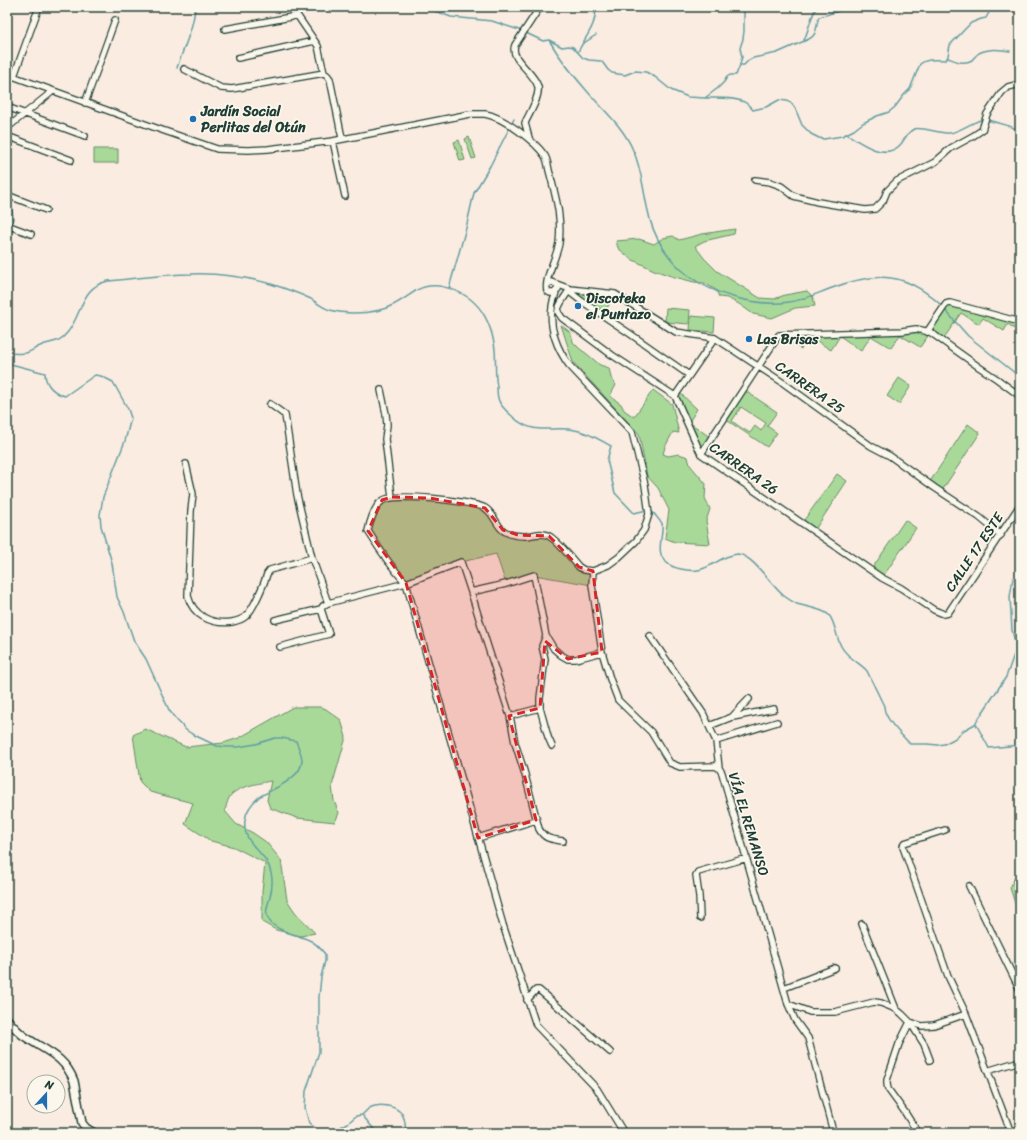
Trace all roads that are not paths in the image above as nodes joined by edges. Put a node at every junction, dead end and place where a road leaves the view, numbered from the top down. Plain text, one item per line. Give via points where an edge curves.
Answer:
1 (39, 7) edge
2 (540, 7) edge
3 (115, 20) dead end
4 (225, 29) dead end
5 (314, 41) junction
6 (238, 58) dead end
7 (184, 69) dead end
8 (324, 73) junction
9 (7, 74) edge
10 (14, 76) junction
11 (1020, 84) edge
12 (53, 91) junction
13 (85, 103) junction
14 (7, 107) edge
15 (26, 114) junction
16 (7, 128) edge
17 (7, 136) edge
18 (85, 136) dead end
19 (342, 138) junction
20 (529, 138) junction
21 (333, 141) junction
22 (71, 160) dead end
23 (755, 180) dead end
24 (9, 196) edge
25 (345, 196) dead end
26 (46, 210) dead end
27 (7, 225) edge
28 (31, 234) dead end
29 (550, 274) junction
30 (547, 288) junction
31 (557, 288) junction
32 (569, 288) junction
33 (552, 308) junction
34 (1020, 322) edge
35 (927, 332) junction
36 (715, 338) junction
37 (759, 366) junction
38 (689, 375) junction
39 (381, 390) dead end
40 (674, 396) junction
41 (1020, 396) edge
42 (270, 404) dead end
43 (701, 454) junction
44 (186, 464) dead end
45 (392, 497) junction
46 (1020, 505) edge
47 (1001, 534) junction
48 (312, 558) junction
49 (593, 571) junction
50 (406, 583) junction
51 (472, 592) junction
52 (328, 603) junction
53 (321, 609) junction
54 (948, 613) joint
55 (275, 620) dead end
56 (546, 636) junction
57 (650, 636) dead end
58 (280, 647) dead end
59 (602, 652) junction
60 (749, 699) dead end
61 (540, 708) junction
62 (774, 710) dead end
63 (510, 716) junction
64 (732, 717) junction
65 (778, 722) dead end
66 (709, 726) junction
67 (716, 741) junction
68 (552, 746) dead end
69 (719, 768) junction
70 (536, 820) junction
71 (945, 830) dead end
72 (478, 838) junction
73 (564, 840) dead end
74 (747, 858) junction
75 (969, 886) dead end
76 (700, 918) dead end
77 (862, 924) dead end
78 (835, 968) dead end
79 (784, 988) junction
80 (1020, 990) edge
81 (527, 1000) junction
82 (788, 1004) junction
83 (896, 1009) junction
84 (966, 1014) junction
85 (7, 1019) edge
86 (910, 1022) junction
87 (610, 1052) dead end
88 (930, 1060) dead end
89 (1020, 1062) edge
90 (987, 1071) junction
91 (832, 1128) dead end
92 (94, 1133) edge
93 (624, 1133) edge
94 (918, 1133) edge
95 (1011, 1133) edge

1 - 10 street
2 - 20 street via 514,48 521,64 539,88 536,101 525,123
3 - 13 street
4 - 5 street via 296,15
5 - 6 street
5 - 8 street via 319,50
7 - 8 street via 221,88 232,89
8 - 19 street via 330,79
9 - 10 street
10 - 12 street
11 - 23 street via 1008,87 1002,92 987,114 982,130 951,148 935,162 897,181 875,209 865,210 818,202 794,196 781,186 770,182
12 - 13 street
12 - 15 street
13 - 21 street via 217,148 268,149
14 - 15 street
15 - 16 street
15 - 18 street
17 - 22 street
19 - 20 street via 470,114 485,114
19 - 21 street
20 - 29 street via 545,157 559,208 559,246
21 - 25 street
24 - 26 street
27 - 28 street
29 - 30 street
29 - 31 street
30 - 31 street via 550,293
30 - 31 street via 551,282
30 - 33 street
31 - 32 street, CARRERA 25
31 - 33 street
32 - 36 street, CARRERA 25 via 615,294 676,332
32 - 38 street via 580,300
32 - 40 street via 558,312 562,318
33 - 49 street via 552,325 562,357 632,432 646,492 649,514 644,530 619,557
34 - 35 street via 950,303 946,304
35 - 37 street via 916,329 779,336
35 - 41 street
36 - 37 street, CARRERA 25
36 - 38 street
37 - 43 street
37 - 47 street, CARRERA 25
38 - 40 street
39 - 45 street via 386,414 385,439
40 - 43 street, CARRERA 26
42 - 48 street via 285,414 297,495
43 - 54 street, CARRERA 26 via 882,578 934,610
44 - 48 street via 193,494 188,596 199,615 208,620 224,623 243,618 252,608 270,570
45 - 49 street via 429,498 485,508 503,530 518,535 548,536 579,567
45 - 50 street via 382,500 371,519 368,531
46 - 47 street, CALLE 17 ESTE
47 - 54 street, CALLE 17 ESTE
48 - 52 street
49 - 59 street, VÍA EL REMANSO via 592,585
50 - 51 street via 461,562
50 - 52 street
50 - 72 street
51 - 56 street via 534,575
51 - 63 street
52 - 53 street
53 - 55 street
53 - 58 street via 329,634
56 - 59 street via 554,649 568,659
56 - 61 street via 542,646 544,658
57 - 66 street via 703,713
59 - 69 street, VÍA EL REMANSO via 618,700 651,732 670,763 680,767
60 - 64 street
61 - 63 street
61 - 68 street
62 - 64 street
63 - 70 street
64 - 66 street
65 - 67 street
66 - 67 street
67 - 69 street
69 - 74 street, VÍA EL REMANSO
70 - 72 street
70 - 73 street via 543,836
71 - 84 street via 904,842 903,846 948,976
72 - 81 street
74 - 76 street via 698,872 696,875
74 - 79 street, VÍA EL REMANSO
75 - 80 street
77 - 83 street
78 - 79 street
79 - 82 street, VÍA EL REMANSO
81 - 87 street via 539,990
81 - 93 street via 536,1025 597,1090
82 - 83 street via 810,1012 835,1012 874,1002
82 - 91 street, VÍA EL REMANSO via 795,1020 808,1038
83 - 86 street
84 - 86 street via 934,1025 922,1026
84 - 90 street
85 - 92 street via 23,1035 66,1065 74,1080 82,1123
86 - 88 street via 924,1044
86 - 94 street via 887,1084
89 - 90 street
90 - 95 street

